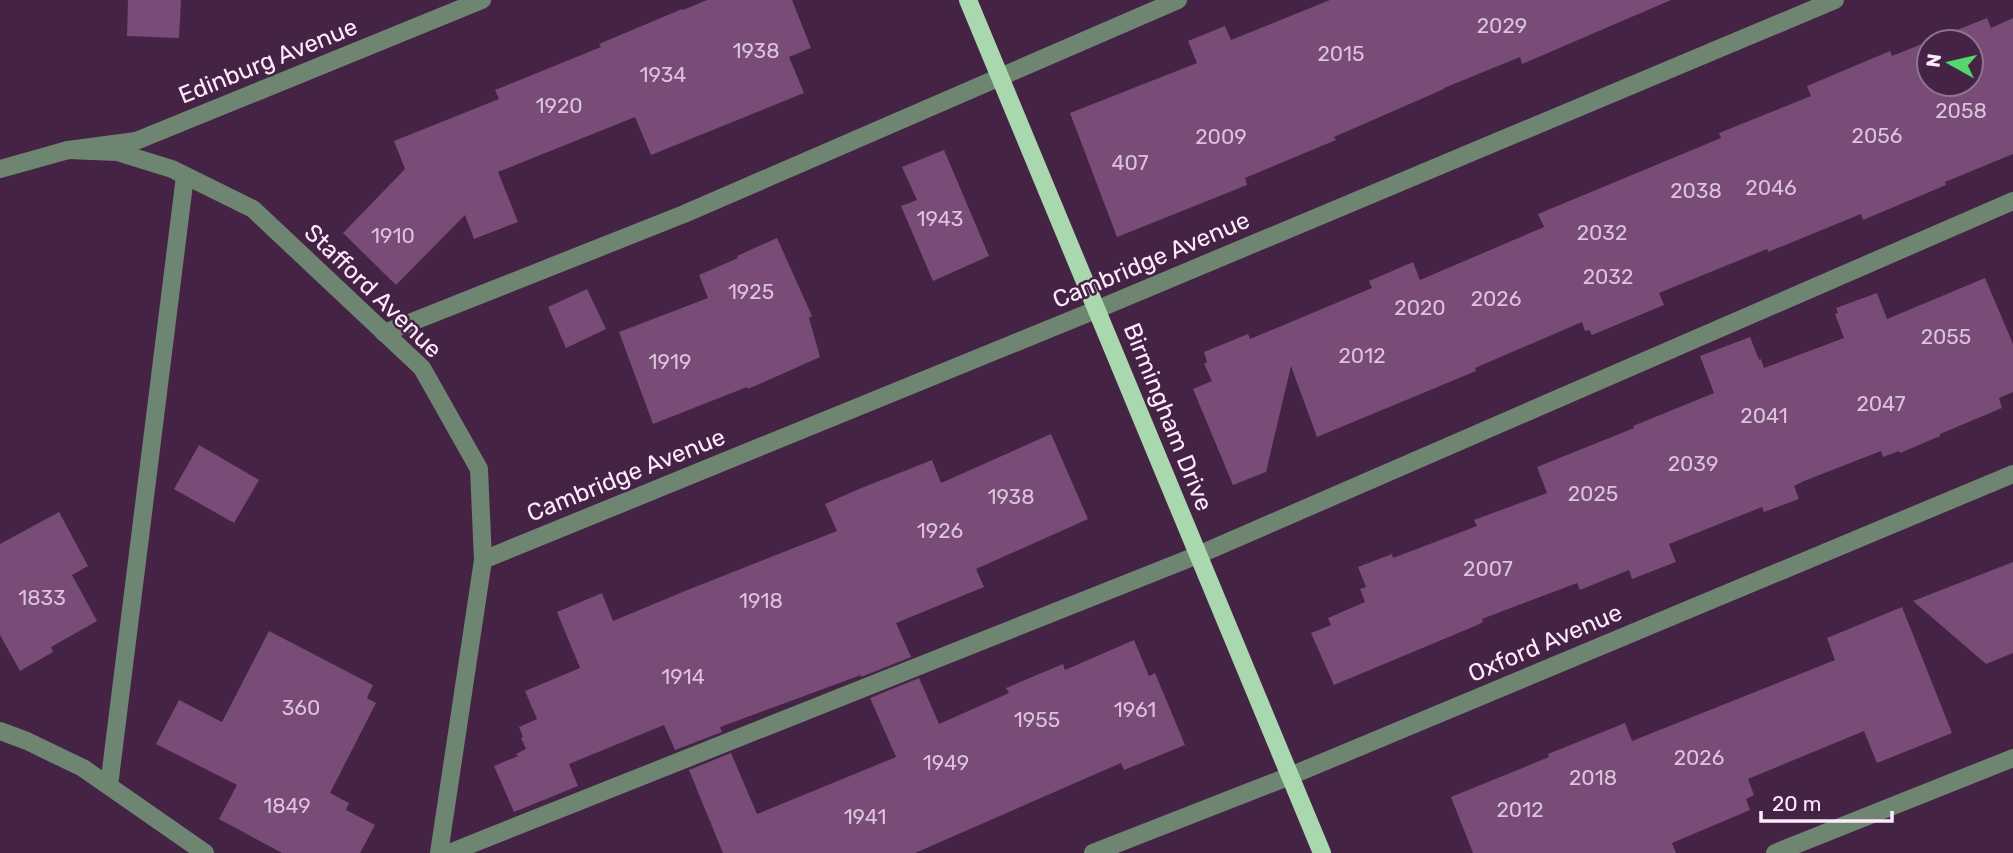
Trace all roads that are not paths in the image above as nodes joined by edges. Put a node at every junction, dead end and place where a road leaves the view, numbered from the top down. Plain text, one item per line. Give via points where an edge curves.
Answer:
1 (482, 0) edge
2 (968, 0) edge
3 (1178, 0) edge
4 (1835, 0) edge
5 (1001, 77) junction
6 (68, 150) junction
7 (0, 169) edge
8 (186, 176) junction
9 (2013, 201) edge
10 (1098, 309) junction
11 (384, 333) junction
12 (2013, 474) edge
13 (1198, 555) junction
14 (483, 560) junction
15 (0, 731) edge
16 (2013, 758) edge
17 (1290, 776) junction
18 (109, 786) junction
19 (205, 853) edge
20 (439, 853) edge
21 (449, 853) edge
22 (1093, 853) edge
23 (1322, 853) edge
24 (1775, 853) edge

1 - 6 street, Edinburg Avenue via 136,141
2 - 5 main road, Birmingham Drive
3 - 5 street
4 - 10 street, Cambridge Avenue
5 - 10 main road, Birmingham Drive
5 - 11 street via 684,214
6 - 7 street
6 - 8 street, Stafford Avenue via 117,152
8 - 11 street, Stafford Avenue via 253,209
8 - 18 street
9 - 13 street
10 - 13 main road, Birmingham Drive
10 - 14 street, Cambridge Avenue
11 - 14 street, Stafford Avenue via 422,368 479,469
12 - 17 street, Oxford Avenue
13 - 17 main road, Birmingham Drive
13 - 21 street
14 - 20 street, Stafford Avenue
15 - 18 street via 83,768
16 - 24 street
17 - 22 street, Oxford Avenue
17 - 23 main road, Birmingham Drive
18 - 19 street

